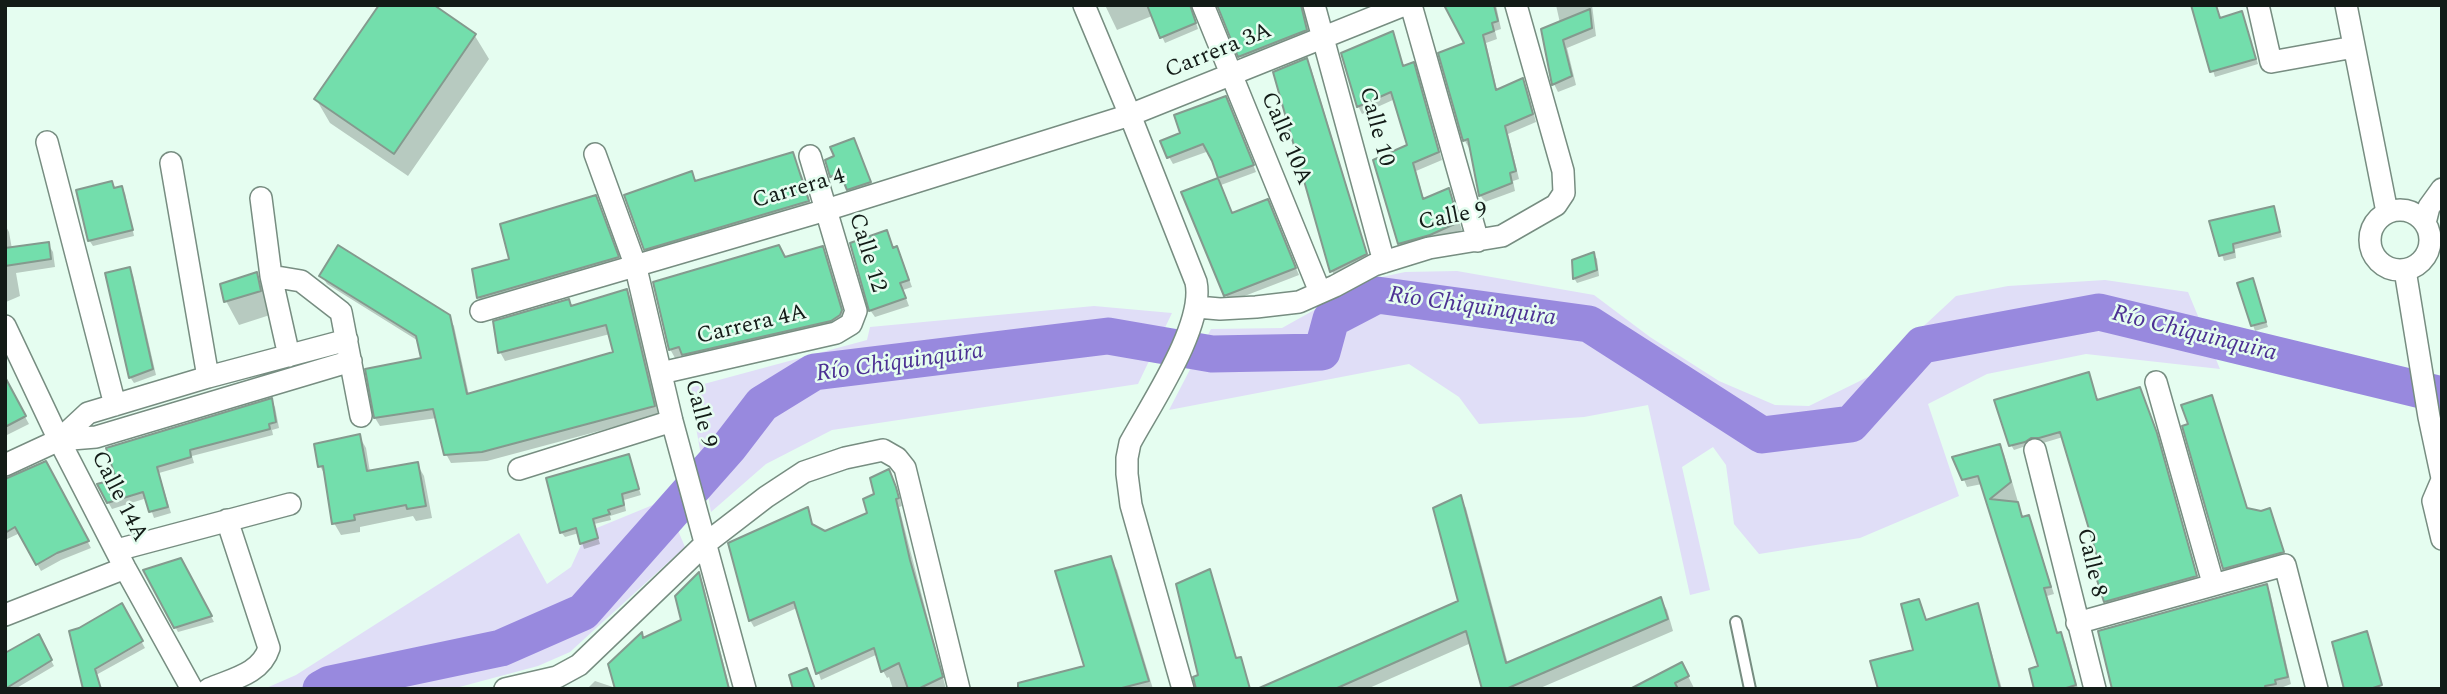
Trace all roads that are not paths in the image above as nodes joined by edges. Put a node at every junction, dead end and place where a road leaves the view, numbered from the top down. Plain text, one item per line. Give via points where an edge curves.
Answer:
1 (1084, 5) edge
2 (1202, 5) edge
3 (1314, 5) edge
4 (1404, 5) edge
5 (1412, 5) edge
6 (1516, 5) edge
7 (2258, 5) edge
8 (2346, 5) edge
9 (1323, 38) junction
10 (2354, 47) junction
11 (1230, 76) junction
12 (1130, 115) junction
13 (47, 142) dead end
14 (595, 154) dead end
15 (810, 156) dead end
16 (171, 163) dead end
17 (2442, 189) edge
18 (261, 198) dead end
19 (826, 210) junction
20 (2387, 212) junction
21 (2425, 223) junction
22 (1478, 242) junction
23 (1384, 262) junction
24 (635, 264) junction
25 (2405, 270) junction
26 (271, 276) junction
27 (1321, 292) junction
28 (481, 311) dead end
29 (1194, 316) junction
30 (851, 324) joint
31 (5, 326) edge
32 (349, 351) junction
33 (289, 356) junction
34 (662, 373) junction
35 (208, 377) junction
36 (2156, 382) dead end
37 (115, 405) junction
38 (361, 416) dead end
39 (672, 421) junction
40 (59, 440) junction
41 (2035, 450) dead end
42 (5, 465) edge
43 (519, 469) dead end
44 (2442, 479) edge
45 (290, 504) dead end
46 (227, 520) junction
47 (2442, 539) edge
48 (705, 544) junction
49 (121, 559) junction
50 (2213, 583) junction
51 (5, 615) edge
52 (1736, 622) dead end
53 (2077, 623) junction
54 (559, 683) edge
55 (192, 689) edge
56 (209, 689) edge
57 (505, 689) edge
58 (745, 689) edge
59 (959, 689) edge
60 (1183, 689) edge
61 (1750, 689) edge
62 (2095, 689) edge
63 (2317, 689) edge

1 - 12 street
2 - 11 street, Calle 10A
3 - 9 street, Calle 10
4 - 9 street, Carrera 3A
5 - 22 street
6 - 22 street, Calle 9 via 1563,171 1564,193 1556,205 1522,225
7 - 10 street via 2271,62
8 - 10 street
9 - 11 street, Carrera 3A
9 - 23 street, Calle 10
10 - 20 street
11 - 12 street, Carrera 3A
11 - 27 street, Calle 10A
12 - 19 street, Carrera 4
12 - 29 street via 1196,282 1199,294
13 - 37 street
14 - 24 street, Calle 9
15 - 19 street, Calle 12
16 - 35 street
17 - 21 street via 2429,207
18 - 26 street
19 - 24 street, Carrera 4
19 - 30 street, Calle 12 via 856,311
20 - 21 street via 2412,212
20 - 25 street via 2372,228 2371,249 2384,266
21 - 25 street via 2431,239 2427,256
22 - 23 street, Calle 9 via 1429,248
23 - 27 street, Calle 9
24 - 28 street, Carrera 4
24 - 34 street, Calle 9
25 - 44 street
26 - 32 street via 301,281 341,312
26 - 33 street
27 - 29 street, Calle 9 via 1299,302 1220,309
29 - 60 street via 1130,443 1127,458 1131,505
30 - 34 street, Carrera 4A via 836,333
31 - 40 street, Calle 14A
32 - 33 street
32 - 38 street
32 - 40 street via 96,437
33 - 35 street
34 - 39 street, Calle 9
35 - 37 street
36 - 50 street
37 - 40 street via 88,413
39 - 43 street
39 - 48 street, Calle 9
40 - 42 street
40 - 49 street, Calle 14A
41 - 53 street, Calle 8
44 - 47 street via 2434,501
45 - 46 street
46 - 49 street
46 - 56 street via 269,648 265,662
48 - 54 street
48 - 58 street, Calle 9
48 - 59 street via 804,472 883,450 905,468
49 - 51 street
49 - 55 street, Calle 14A
50 - 53 street
50 - 63 street via 2285,565
52 - 61 lane
53 - 62 street, Calle 8
54 - 57 street

